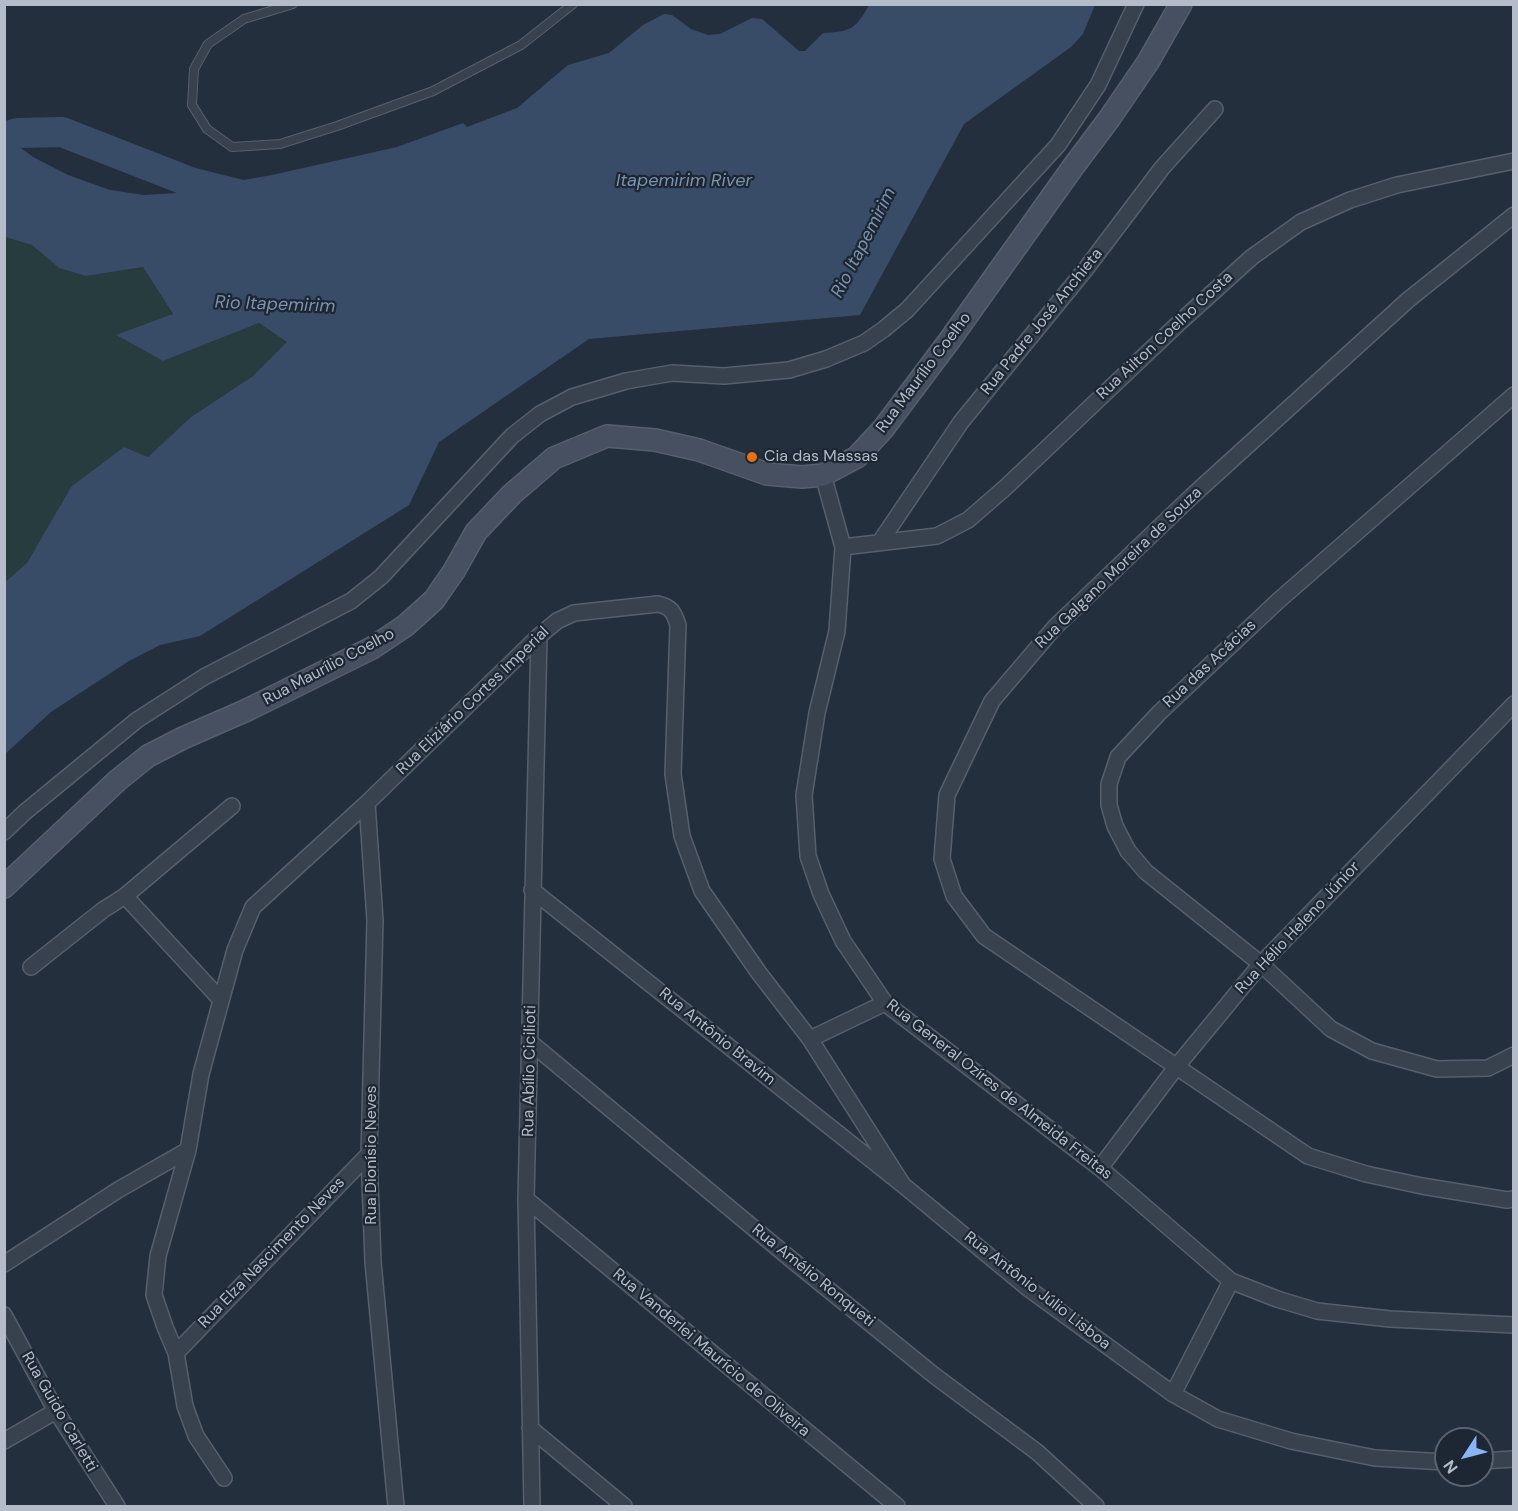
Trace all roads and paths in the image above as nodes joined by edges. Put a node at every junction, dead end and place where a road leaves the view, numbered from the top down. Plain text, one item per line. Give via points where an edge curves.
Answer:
1 (293, 4) edge
2 (573, 4) edge
3 (1136, 4) edge
4 (1181, 4) edge
5 (1215, 110) dead end
6 (1514, 161) edge
7 (1513, 217) edge
8 (1514, 395) edge
9 (823, 475) junction
10 (880, 542) junction
11 (843, 547) junction
12 (539, 636) junction
13 (1514, 704) edge
14 (367, 803) junction
15 (232, 806) dead end
16 (4, 832) edge
17 (4, 887) edge
18 (532, 890) junction
19 (124, 896) junction
20 (1261, 964) junction
21 (31, 967) dead end
22 (221, 1000) junction
23 (885, 1003) junction
24 (810, 1039) junction
25 (531, 1043) junction
26 (1514, 1055) edge
27 (1177, 1066) junction
28 (188, 1150) junction
29 (369, 1154) junction
30 (1100, 1168) junction
31 (903, 1185) junction
32 (526, 1199) junction
33 (1514, 1199) edge
34 (4, 1264) edge
35 (1231, 1281) junction
36 (4, 1316) edge
37 (1514, 1325) edge
38 (176, 1353) junction
39 (1173, 1394) junction
40 (56, 1411) junction
41 (531, 1428) junction
42 (4, 1441) edge
43 (1514, 1459) edge
44 (1494, 1460) edge
45 (1434, 1461) edge
46 (224, 1478) dead end
47 (117, 1506) edge
48 (396, 1506) edge
49 (532, 1506) edge
50 (624, 1506) edge
51 (897, 1506) edge
52 (1096, 1506) edge

1 - 2 lane via 244,19 208,44 194,69 192,105 207,129 232,147 280,144 433,92 521,45
3 - 16 street via 1098,85 1058,146 907,310 884,329 864,343 789,370 724,376 672,373 626,381 572,397 540,414 504,444 381,578 351,601 204,677 138,720
4 - 9 main road, Rua Maurílio Coelho via 1110,119 883,429 857,457
5 - 10 street, Rua Padre José Anchieta via 1162,168 961,422
6 - 10 street, Rua Ailton Coelho Costa via 1397,185 1301,222 1252,257 968,520 937,536
7 - 27 street, Rua Galgano Moreira de Souza via 1408,300 1192,496 1055,627 992,701 947,795 942,859 954,896 984,936
8 - 20 street, Rua das Acácias via 1278,601 1159,712 1118,758 1109,784 1109,805 1128,850 1146,872
9 - 11 street, Rua General Ozíres de Almeida Freitas
9 - 17 main road, Rua Maurílio Coelho via 767,474 699,450 634,436 607,436 554,458 476,532 434,600 405,626 372,648 148,756
10 - 11 street, Rua Ailton Coelho Costa
11 - 23 street, Rua General Ozíres de Almeida Freitas via 837,631 817,713 804,795 808,855 843,941
12 - 14 street, Rua Eliziário Cortes Imperial
12 - 18 street, Rua Abílio Cicilioti
12 - 24 street, Rua Eliziário Cortes Imperial via 574,612 658,604 673,612 678,626 673,774 682,836 702,891
13 - 20 street, Rua Hélio Heleno Júnior
14 - 22 street, Rua Eliziário Cortes Imperial via 253,907 235,950
14 - 29 street, Rua Dionísio Neves via 375,920
15 - 19 street
18 - 25 street, Rua Abílio Cicilioti
18 - 31 street, Rua Antônio Bravim
19 - 21 street
19 - 22 street
20 - 26 street, Rua das Acácias via 1331,1029 1372,1051 1437,1069 1488,1068
20 - 27 street, Rua Hélio Heleno Júnior
22 - 28 street, Rua Eliziário Cortes Imperial via 201,1074
23 - 24 street
23 - 30 street, Rua General Ozíres de Almeida Freitas
24 - 31 street, Rua Eliziário Cortes Imperial
25 - 32 street, Rua Abílio Cicilioti
25 - 52 street, Rua Amélio Ronqueti via 935,1376 1037,1452
27 - 30 street, Rua Hélio Heleno Júnior
27 - 33 street, Rua Galgano Moreira de Souza via 1308,1156 1422,1186
28 - 34 street
28 - 38 street, Rua Eliziário Cortes Imperial via 158,1256 154,1295
29 - 38 street, Rua Elza Nascimento Neves
29 - 48 street, Rua Dionísio Neves via 373,1262
30 - 35 street, Rua General Ozíres de Almeida Freitas
31 - 39 street, Rua Antônio Júlio Lisboa via 1029,1289
32 - 41 street, Rua Abílio Cicilioti
32 - 51 street, Rua Vanderlei Maurício de Oliveira
35 - 37 street, Rua General Ozíres de Almeida Freitas via 1317,1311
35 - 39 street
36 - 40 street, Rua Guido Carletti
38 - 46 street, Rua Eliziário Cortes Imperial via 185,1406 196,1436
39 - 45 street, Rua Antônio Júlio Lisboa via 1218,1419 1291,1442 1375,1458
40 - 42 street
40 - 47 street, Rua Guido Carletti
41 - 49 street, Rua Abílio Cicilioti
41 - 50 street
43 - 44 street

